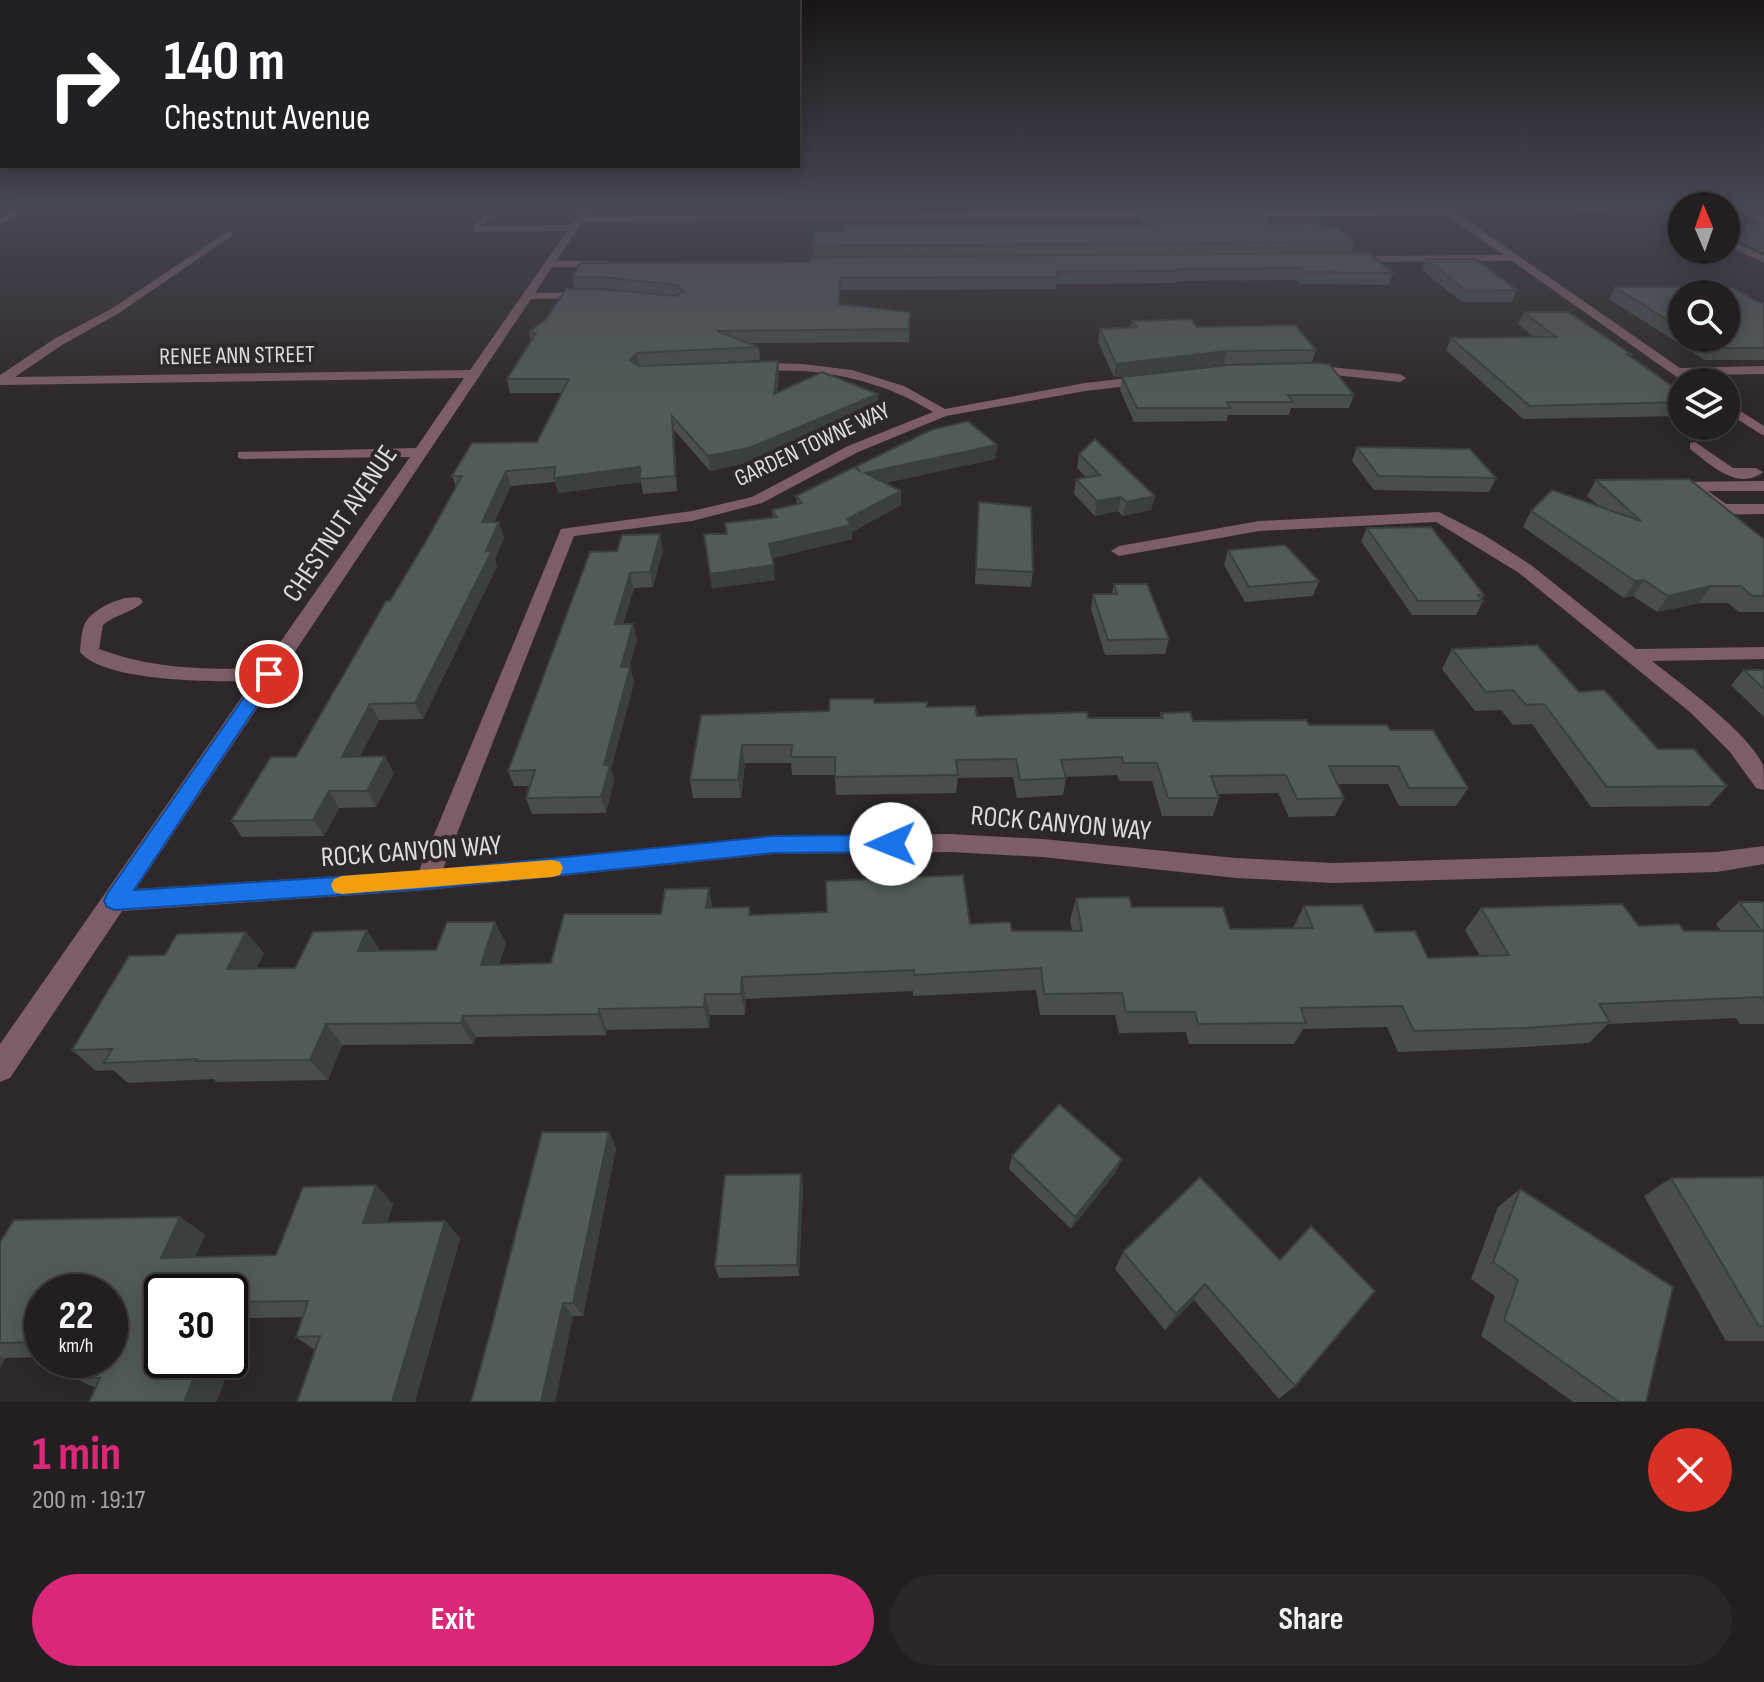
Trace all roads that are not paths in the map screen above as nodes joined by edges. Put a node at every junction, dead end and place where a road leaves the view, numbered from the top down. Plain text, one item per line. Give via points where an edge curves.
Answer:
1 (172, 272) edge
2 (544, 272) edge
3 (1535, 272) edge
4 (603, 295) edge
5 (528, 296) junction
6 (735, 367) edge
7 (1672, 368) edge
8 (1288, 369) edge
9 (1764, 370) edge
10 (1740, 371) edge
11 (474, 374) junction
12 (1400, 378) dead end
13 (1160, 379) edge
14 (0, 381) edge
15 (943, 413) junction
16 (1740, 416) edge
17 (1764, 432) edge
18 (1695, 446) dead end
19 (421, 452) junction
20 (243, 455) dead end
21 (1761, 478) edge
22 (1663, 487) edge
23 (1695, 487) junction
24 (1764, 509) edge
25 (1119, 551) dead end
26 (134, 602) dead end
27 (1764, 653) edge
28 (1633, 655) junction
29 (269, 674) junction
30 (1764, 782) edge
31 (1764, 855) edge
32 (427, 880) junction
33 (115, 901) junction
34 (0, 1068) edge

1 - 14 street
2 - 5 street, CHESTNUT AVENUE
3 - 7 street
4 - 5 street
5 - 11 street, CHESTNUT AVENUE
6 - 15 street via 793,366 856,375 902,390
8 - 12 street
9 - 10 street
11 - 14 street, RENEE ANN STREET
11 - 19 street, CHESTNUT AVENUE
13 - 15 street, GARDEN TOWNE WAY
15 - 32 street, GARDEN TOWNE WAY via 853,449 757,500 692,516 567,532
16 - 17 street
18 - 21 street via 1730,473
19 - 20 street
19 - 29 street, CHESTNUT AVENUE
21 - 23 street
22 - 23 street
23 - 24 street via 1722,509
25 - 28 street via 1259,526 1439,517 1525,569
26 - 29 street via 94,623 89,652 120,665 179,677
27 - 28 street
28 - 30 street via 1719,727
29 - 33 street, CHESTNUT AVENUE
31 - 32 street, ROCK CANYON WAY via 1717,862 1333,873 950,843 773,845
32 - 33 street, ROCK CANYON WAY
33 - 34 street, CHESTNUT AVENUE

